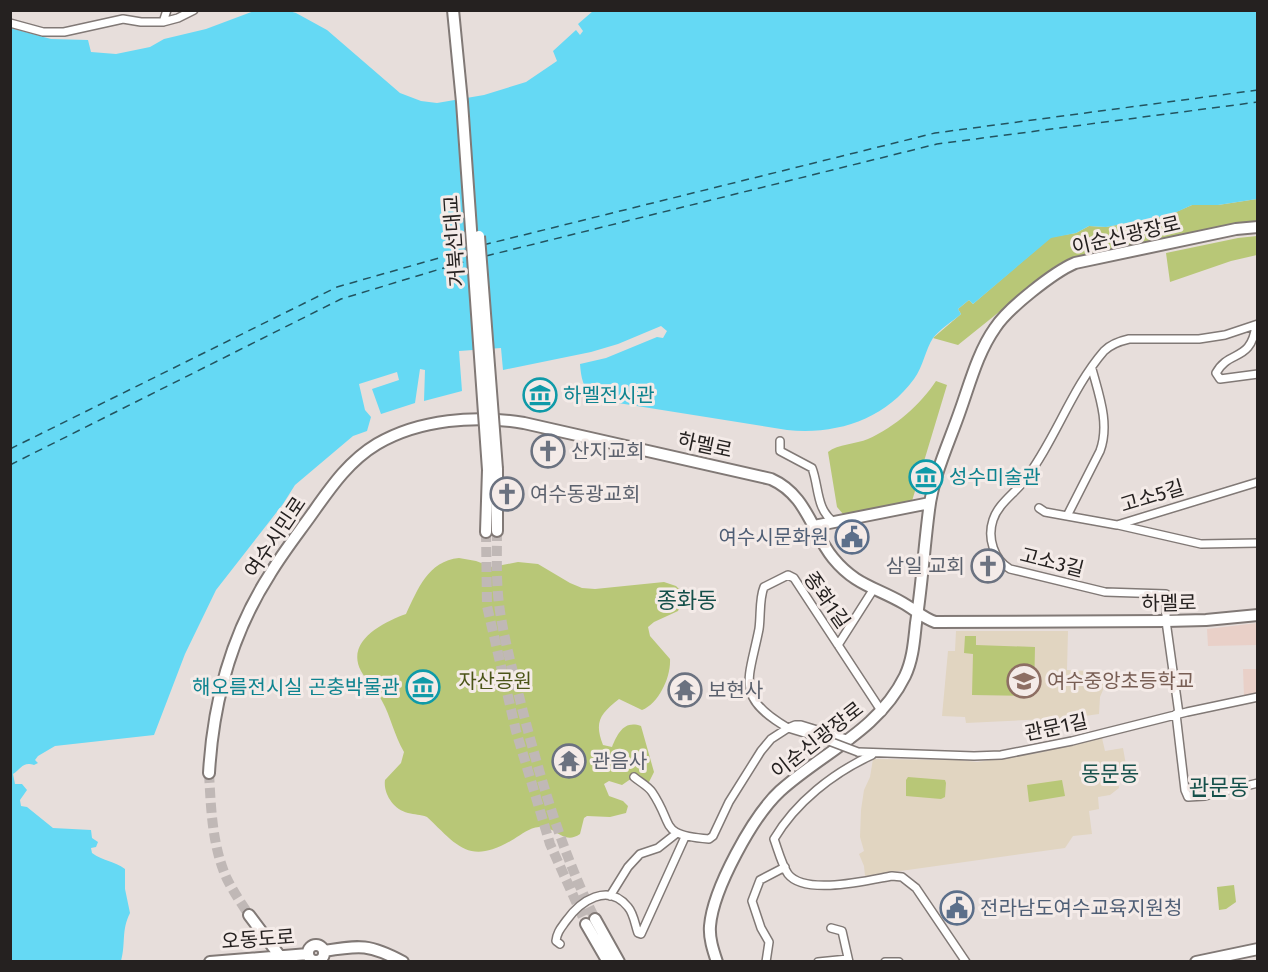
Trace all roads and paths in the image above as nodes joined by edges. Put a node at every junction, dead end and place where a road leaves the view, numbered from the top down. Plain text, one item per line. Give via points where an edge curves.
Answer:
1 (167, 10) edge
2 (194, 10) edge
3 (453, 10) edge
4 (460, 10) edge
5 (163, 22) junction
6 (10, 23) edge
7 (1257, 227) edge
8 (1257, 324) edge
9 (1092, 369) junction
10 (1257, 374) edge
11 (481, 419) joint
12 (780, 441) dead end
13 (492, 469) junction
14 (1257, 482) edge
15 (930, 503) junction
16 (1039, 508) dead end
17 (1067, 516) junction
18 (834, 522) junction
19 (1117, 525) junction
20 (814, 526) junction
21 (491, 532) tunnel mouth
22 (1257, 543) edge
23 (873, 590) junction
24 (918, 612) junction
25 (1257, 615) edge
26 (1166, 621) junction
27 (838, 645) junction
28 (1257, 697) edge
29 (882, 712) junction
30 (1177, 714) junction
31 (788, 728) junction
32 (850, 740) junction
33 (875, 754) junction
34 (209, 773) tunnel mouth
35 (634, 777) dead end
36 (1257, 783) edge
37 (681, 835) junction
38 (785, 867) junction
39 (610, 896) junction
40 (249, 915) tunnel mouth
41 (831, 928) dead end
42 (561, 944) dead end
43 (1257, 949) edge
44 (279, 955) junction
45 (848, 960) edge
46 (210, 962) edge
47 (403, 962) edge
48 (608, 962) edge
49 (619, 962) edge
50 (717, 962) edge
51 (766, 962) edge
52 (818, 962) edge
53 (885, 962) edge
54 (899, 962) edge
55 (966, 962) edge
56 (1196, 962) edge

1 - 5 street
2 - 5 street
3 - 13 street, 거북선대교, bridge
4 - 13 street, 거북선대교, bridge
5 - 6 street via 123,19 60,33
7 - 15 street, 이순신광장로 via 1083,260 1053,274 1001,320 984,346
8 - 9 street, 고소3길 via 1199,339 1124,340 1107,348
8 - 10 street via 1249,348 1222,364 1215,373 1220,379
9 - 17 street via 1101,402 1104,439
9 - 26 street, 고소3길 via 1033,469 997,512 991,533 994,548 1000,562 1011,570 1105,592 1166,594
11 - 20 street, 하멜로 via 524,423 766,477 794,494
11 - 34 street, 여수시민로 via 435,424 385,440 334,482 270,574 243,623 214,722
12 - 18 street via 780,451 812,468 822,510
13 - 21 street
14 - 19 street, 고소5길
15 - 18 street
15 - 24 street, 이순신광장로
16 - 17 street, 고소5길
17 - 19 street, 고소5길
18 - 20 street
19 - 22 street via 1201,544
20 - 23 street, 하멜로 via 834,559 853,578
23 - 24 street, 하멜로
23 - 27 street
24 - 26 street, 하멜로 via 937,623
24 - 29 street, 이순신광장로 via 909,666
25 - 26 street, 하멜로
26 - 30 street, 고소3길
27 - 29 street, 종화1길
27 - 31 street, 종화1길 via 792,576 783,576 764,587 750,684 753,698 763,712
28 - 30 street, 관문1길
29 - 32 street, 이순신광장로
30 - 33 street, 관문1길 via 1001,755
30 - 36 street, 고소3길 via 1188,797
31 - 32 street via 801,725
31 - 33 street, 관문1길, bridge
31 - 37 street via 761,751 724,810 713,836 709,839
32 - 50 street, 이순신광장로 via 786,786 758,817 728,872 713,911 711,940
33 - 38 street via 833,777 787,820 774,839
35 - 37 street via 651,790 667,823
37 - 39 street via 640,854
37 - 39 street via 641,934 628,907
38 - 51 street via 760,880 752,897 769,943
38 - 55 street via 791,877 813,885 902,878 916,888
39 - 42 street via 596,895 570,913 557,935 556,941
40 - 44 street
41 - 45 street via 842,931
43 - 56 street
44 - 46 street, 오동도로
44 - 47 street, 오동도로 via 308,954 311,960 318,961 324,957 324,951 364,946
45 - 52 street
48 - 49 street via 591,921
53 - 54 street

